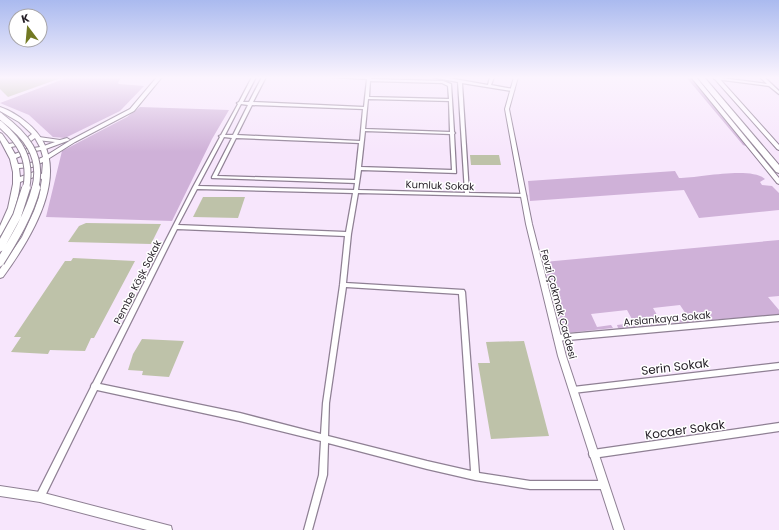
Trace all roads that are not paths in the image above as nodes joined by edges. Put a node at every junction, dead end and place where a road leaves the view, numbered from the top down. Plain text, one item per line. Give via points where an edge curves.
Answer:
1 (132, 102) edge
2 (139, 102) edge
3 (367, 102) edge
4 (451, 102) edge
5 (463, 102) edge
6 (510, 102) edge
7 (713, 102) edge
8 (721, 102) edge
9 (728, 102) edge
10 (737, 102) edge
11 (239, 103) joint
12 (251, 104) junction
13 (366, 108) junction
14 (0, 109) edge
15 (0, 116) edge
16 (0, 124) edge
17 (363, 130) junction
18 (453, 133) junction
19 (0, 135) edge
20 (221, 136) junction
21 (37, 137) junction
22 (234, 137) junction
23 (68, 140) junction
24 (362, 142) junction
25 (8, 146) junction
26 (43, 148) junction
27 (779, 148) edge
28 (14, 157) junction
29 (46, 158) junction
30 (779, 160) edge
31 (16, 166) junction
32 (359, 168) junction
33 (779, 170) edge
34 (46, 178) junction
35 (17, 181) junction
36 (357, 182) junction
37 (779, 182) edge
38 (195, 187) junction
39 (356, 191) junction
40 (467, 194) junction
41 (524, 196) junction
42 (176, 227) junction
43 (0, 233) edge
44 (348, 234) junction
45 (0, 247) edge
46 (0, 262) edge
47 (0, 275) edge
48 (343, 285) junction
49 (779, 318) edge
50 (557, 338) junction
51 (779, 366) edge
52 (94, 386) junction
53 (573, 390) junction
54 (779, 427) edge
55 (324, 439) junction
56 (593, 454) junction
57 (475, 476) junction
58 (604, 485) junction
59 (0, 491) edge
60 (40, 497) junction
61 (167, 530) edge
62 (308, 530) edge
63 (619, 530) edge

1 - 23 street via 125,110
2 - 29 street via 132,110
3 - 13 street
4 - 18 street
5 - 40 street
6 - 41 street, Fevzi Çakmak Caddesi via 508,109
7 - 37 street
8 - 33 highway
9 - 30 highway
10 - 27 street
11 - 12 street
11 - 20 street, Pembe Köşk Sokak
12 - 13 street
12 - 22 street
13 - 17 street
14 - 21 main road via 23,122
15 - 46 main road, bridge via 20,130 26,138 36,157 38,169 35,195 28,214
16 - 45 main road, bridge via 14,136 23,150 27,172 26,191 20,210
17 - 18 street
17 - 24 street
18 - 32 street via 454,172
19 - 25 main road
20 - 22 street
20 - 38 street, Pembe Köşk Sokak
21 - 23 street via 51,142
21 - 25 main road via 25,143
21 - 26 main road
22 - 24 street
22 - 36 street via 214,177
23 - 26 street
24 - 32 street
25 - 28 main road
26 - 28 main road via 29,150
26 - 29 main road
28 - 31 main road
29 - 31 main road via 32,165
29 - 34 main road
31 - 35 main road
32 - 36 street
34 - 35 main road via 32,175
34 - 47 main road via 35,217 18,251
35 - 43 main road via 13,205
36 - 39 street
38 - 39 street, Kumluk Sokak
38 - 42 street, Pembe Köşk Sokak
39 - 40 street, Kumluk Sokak
39 - 44 street
40 - 41 street, Kumluk Sokak
41 - 50 street, Fevzi Çakmak Caddesi
42 - 44 street
42 - 52 street, Pembe Köşk Sokak
44 - 48 street
48 - 55 street via 326,403
48 - 57 street via 462,292
49 - 50 street, Arslankaya Sokak
50 - 53 street, Fevzi Çakmak Caddesi
51 - 53 street, Serin Sokak
52 - 55 street via 240,417
52 - 60 street, Pembe Köşk Sokak
53 - 56 street, Fevzi Çakmak Caddesi
54 - 56 street, Kocaer Sokak
55 - 57 street
55 - 62 street via 323,475
56 - 58 street, Fevzi Çakmak Caddesi
57 - 58 street via 530,485
58 - 63 street, Fevzi Çakmak Caddesi
59 - 60 street
60 - 61 street

